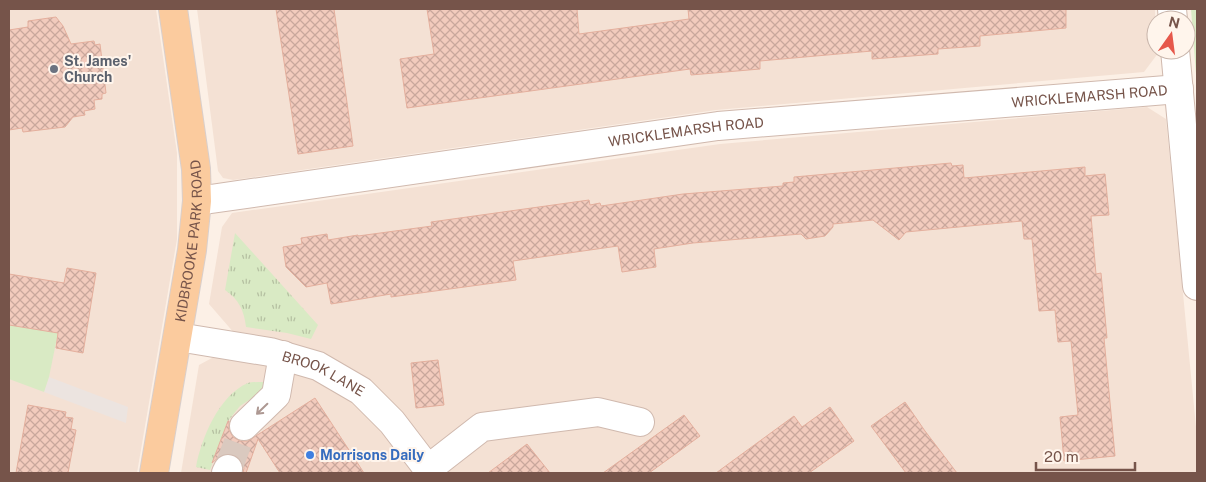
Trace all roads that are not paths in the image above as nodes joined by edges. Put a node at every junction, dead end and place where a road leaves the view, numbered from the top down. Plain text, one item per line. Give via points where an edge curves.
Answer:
1 (173, 9) edge
2 (1176, 60) edge
3 (1179, 89) junction
4 (196, 201) junction
5 (1197, 286) edge
6 (178, 337) junction
7 (283, 355) junction
8 (640, 422) dead end
9 (244, 426) tunnel mouth
10 (429, 471) edge
11 (154, 473) edge

1 - 4 main road, KIDBROOKE PARK ROAD via 196,169
2 - 3 street
3 - 4 street, WRICKLEMARSH ROAD via 718,126
3 - 5 street
4 - 6 main road, KIDBROOKE PARK ROAD
6 - 7 street, BROOK LANE
6 - 11 main road, KIDBROOKE PARK ROAD
7 -> 9 street via 276,395
7 - 10 street, BROOK LANE via 318,366 361,391 392,422
8 - 10 street via 598,412 482,427

